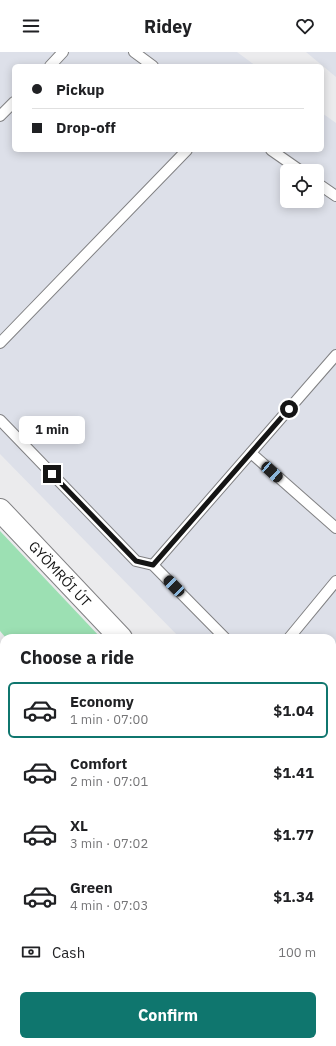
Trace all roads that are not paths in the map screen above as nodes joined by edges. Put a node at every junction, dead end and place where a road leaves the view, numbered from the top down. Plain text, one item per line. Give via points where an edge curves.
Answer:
1 (63, 52) edge
2 (134, 52) edge
3 (52, 64) edge
4 (151, 64) edge
5 (12, 104) edge
6 (0, 116) edge
7 (185, 152) edge
8 (274, 152) edge
9 (291, 164) edge
10 (324, 187) edge
11 (336, 196) edge
12 (0, 343) edge
13 (336, 355) edge
14 (0, 420) edge
15 (251, 452) junction
16 (0, 510) edge
17 (336, 528) edge
18 (153, 565) junction
19 (336, 581) edge
20 (117, 634) edge
21 (221, 634) edge
22 (292, 634) edge

1 - 3 lane
2 - 4 lane
5 - 6 lane
7 - 12 lane
8 - 9 lane
10 - 11 lane
13 - 15 lane
14 - 18 lane via 136,561
15 - 17 lane
15 - 18 lane
16 - 20 street, GYÖMRŐI ÚT
18 - 21 lane
19 - 22 lane

